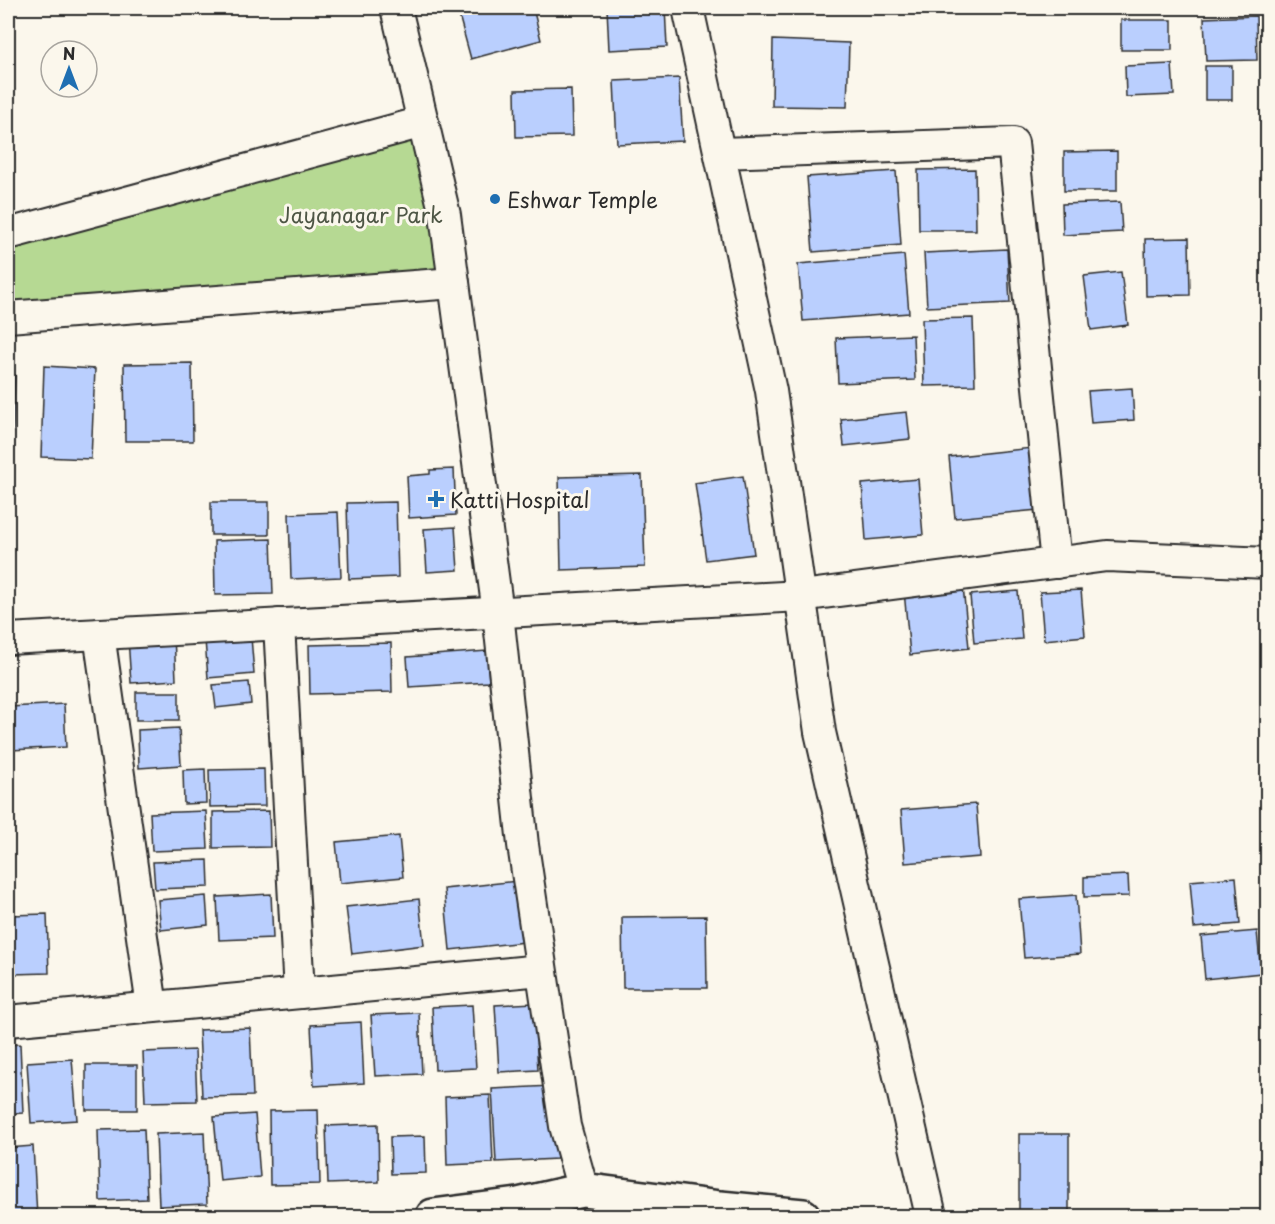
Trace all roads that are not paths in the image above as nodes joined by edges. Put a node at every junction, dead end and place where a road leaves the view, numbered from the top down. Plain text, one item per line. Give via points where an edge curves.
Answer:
1 (396, 8) edge
2 (688, 8) edge
3 (423, 122) junction
4 (720, 153) junction
5 (8, 234) edge
6 (454, 283) junction
7 (8, 317) edge
8 (1056, 563) junction
9 (1268, 563) edge
10 (801, 596) junction
11 (498, 613) junction
12 (279, 624) junction
13 (99, 634) junction
14 (8, 639) edge
15 (541, 970) junction
16 (299, 993) junction
17 (152, 1007) junction
18 (8, 1021) edge
19 (583, 1190) junction
20 (503, 1212) edge
21 (433, 1216) edge
22 (803, 1216) edge
23 (931, 1216) edge

1 - 3 street
2 - 4 street
3 - 5 street
3 - 6 street via 445,215
4 - 8 street via 1013,143
4 - 10 street via 771,391
6 - 7 street
6 - 11 street
8 - 9 street via 1107,556
8 - 10 street
10 - 11 street
10 - 23 street via 820,732
11 - 12 street
11 - 15 street
12 - 13 street
12 - 16 street
13 - 14 street
13 - 17 street
15 - 16 street
15 - 19 street via 565,1126
16 - 17 street
17 - 18 street
19 - 20 street
19 - 22 street
20 - 21 street

